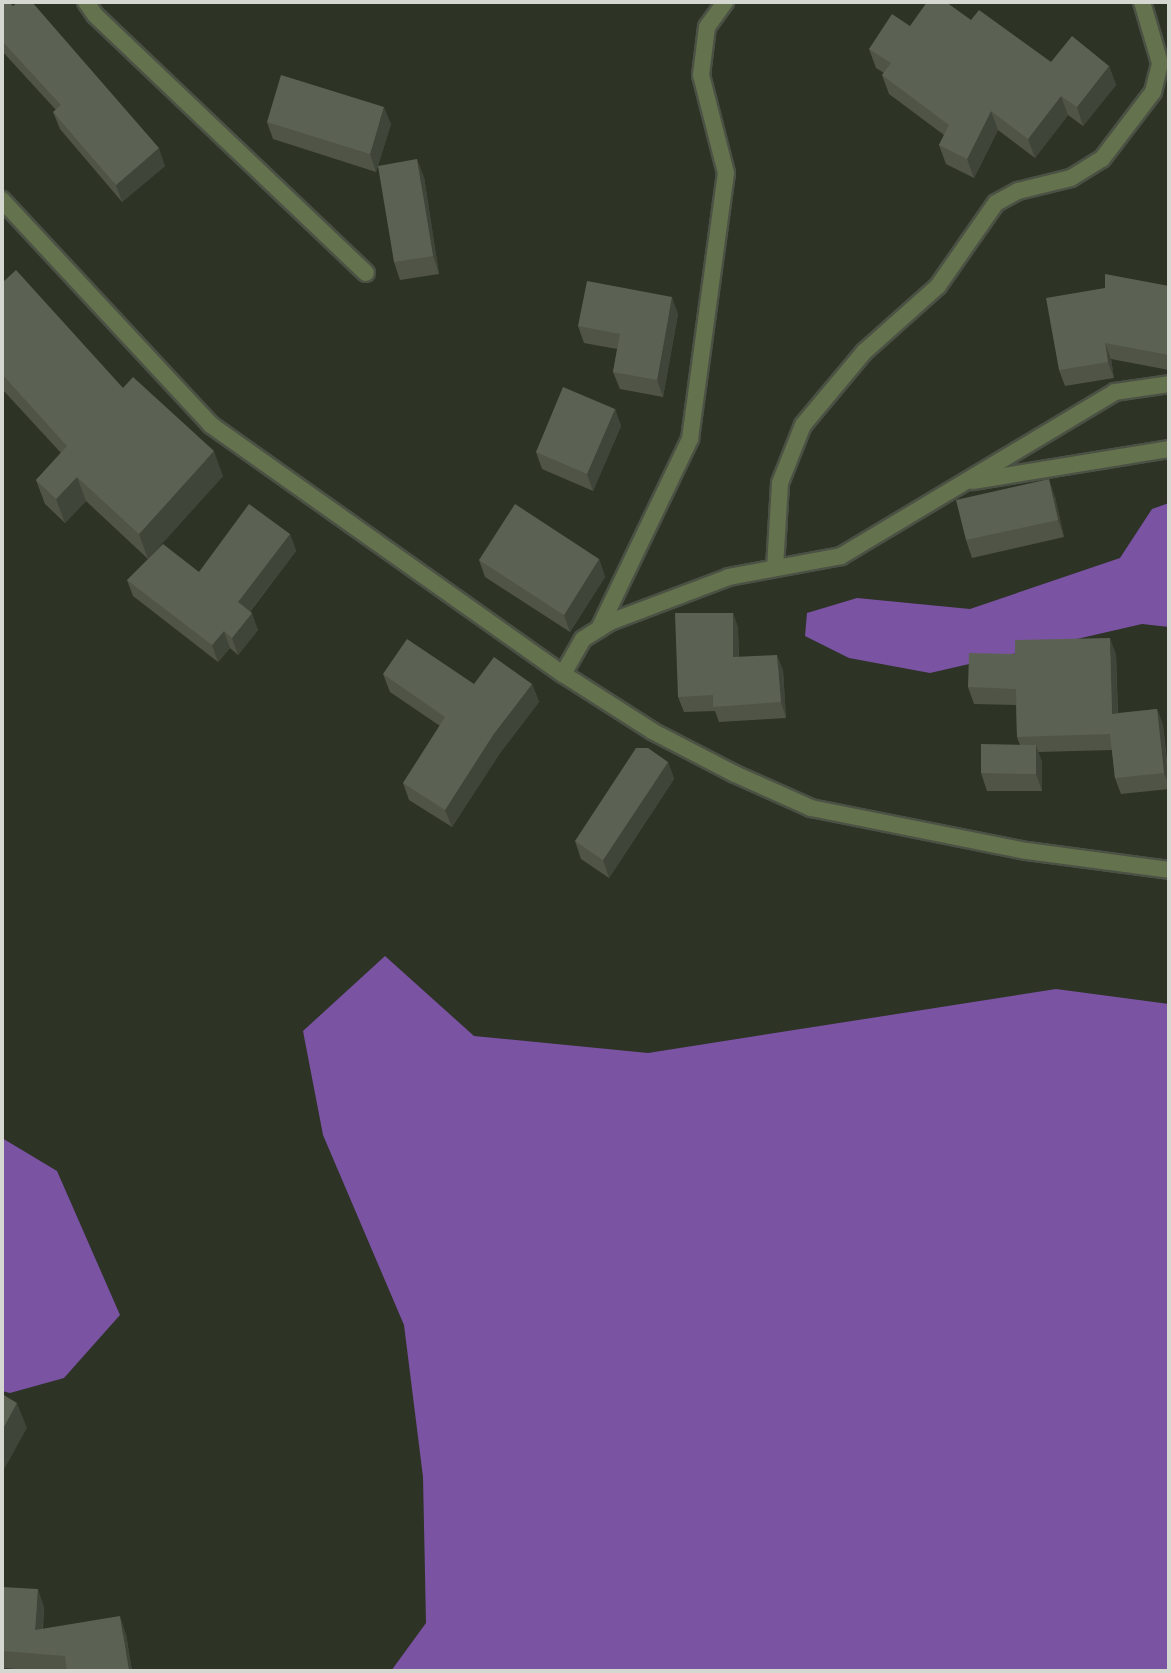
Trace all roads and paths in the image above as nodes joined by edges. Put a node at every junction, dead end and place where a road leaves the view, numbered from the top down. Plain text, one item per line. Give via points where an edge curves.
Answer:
1 (86, 2) edge
2 (725, 2) edge
3 (1142, 2) edge
4 (2, 200) edge
5 (366, 273) dead end
6 (1169, 384) edge
7 (1169, 449) edge
8 (965, 482) junction
9 (775, 568) junction
10 (599, 629) junction
11 (563, 674) junction
12 (1169, 870) edge

1 - 5 street
2 - 10 street via 707,27 701,75 726,173 690,439
3 - 9 street via 1160,63 1153,92 1102,159 1071,178 1018,191 996,203 938,286 864,352 803,425 780,483
4 - 11 street via 211,425
6 - 8 street via 1115,392
7 - 8 street
8 - 9 street via 841,556
9 - 10 street via 729,577
10 - 11 street via 583,639
11 - 12 street via 652,731 811,808 1027,851

